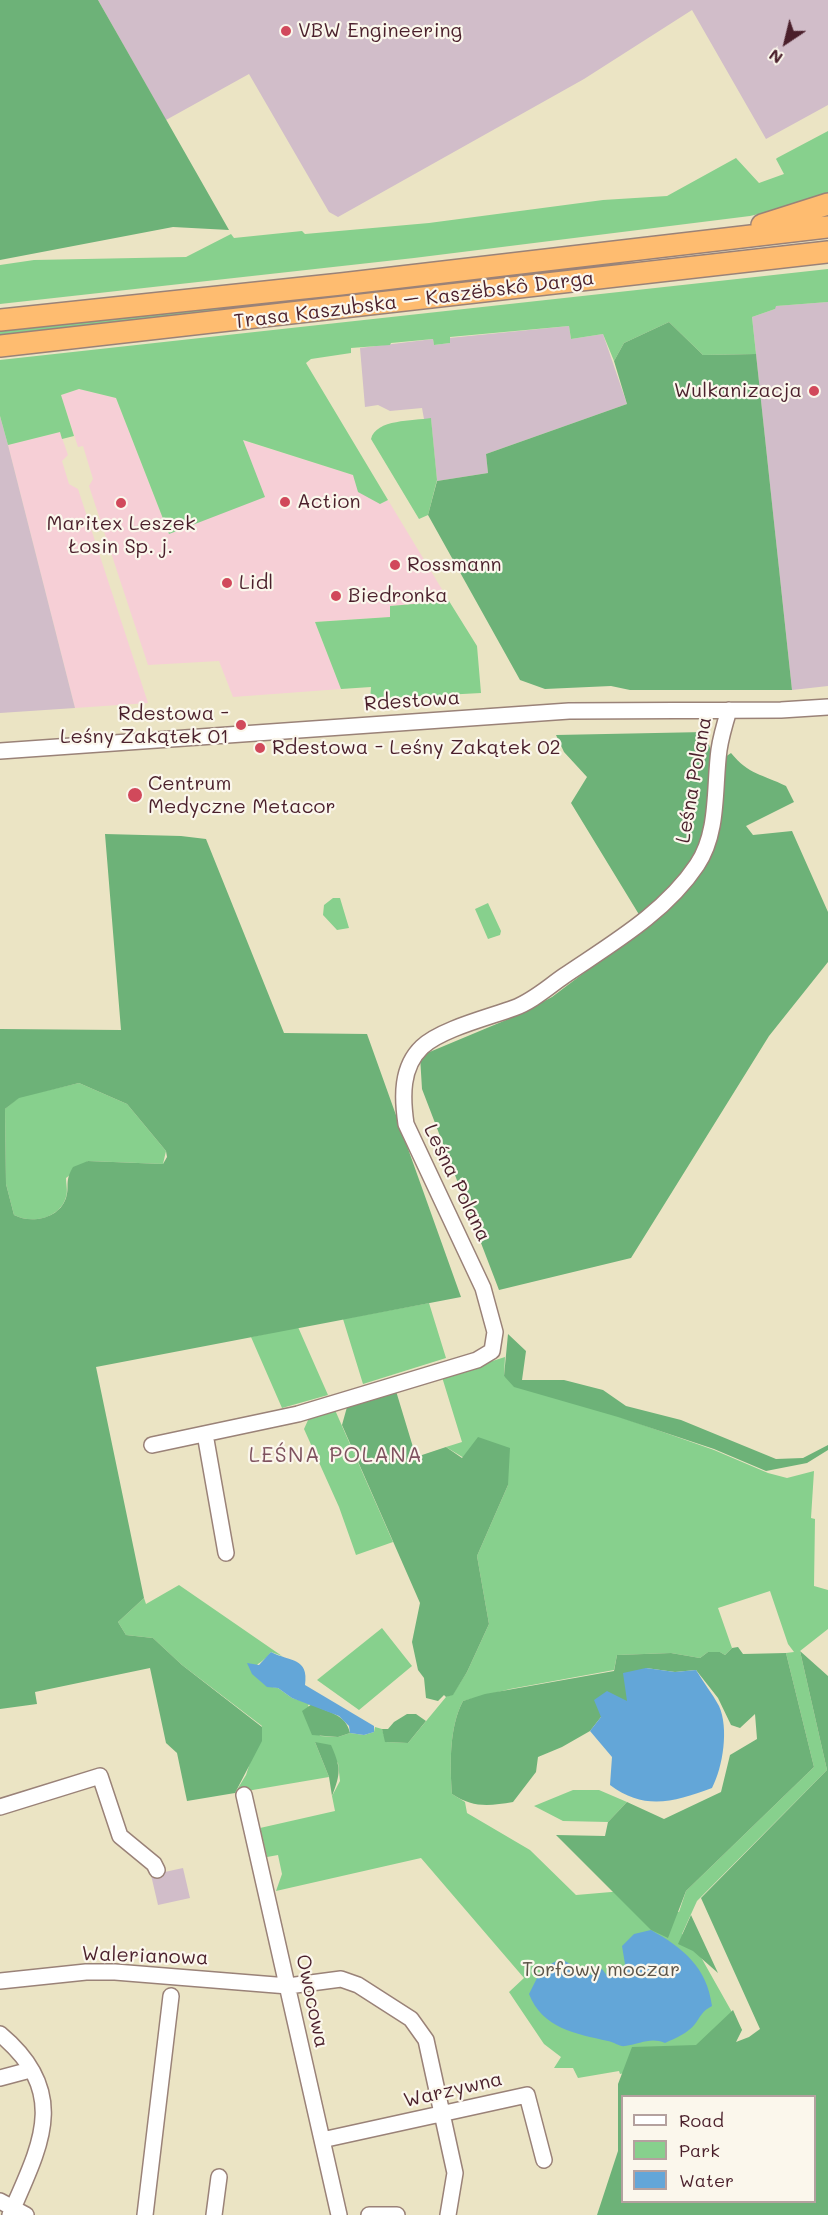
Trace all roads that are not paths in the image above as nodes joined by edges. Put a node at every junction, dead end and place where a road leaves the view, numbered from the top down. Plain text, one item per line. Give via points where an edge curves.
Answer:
1 (828, 204) edge
2 (828, 226) edge
3 (709, 240) junction
4 (828, 252) edge
5 (0, 320) edge
6 (0, 346) edge
7 (828, 707) edge
8 (729, 710) junction
9 (0, 751) edge
10 (205, 1434) junction
11 (152, 1445) dead end
12 (226, 1552) dead end
13 (244, 1795) dead end
14 (0, 1808) edge
15 (157, 1870) dead end
16 (1, 1979) edge
17 (288, 1986) junction
18 (171, 1996) dead end
19 (0, 2034) edge
20 (30, 2070) junction
21 (0, 2078) edge
22 (444, 2114) junction
23 (322, 2140) junction
24 (544, 2160) dead end
25 (219, 2177) dead end
26 (13, 2209) edge
27 (145, 2215) edge
28 (214, 2215) edge
29 (339, 2215) edge
30 (369, 2215) edge
31 (397, 2215) edge
32 (448, 2215) edge

1 - 3 highway
2 - 3 highway, Trasa Kaszubska – Kaszëbskô Darga
3 - 5 highway, Trasa Kaszubska – Kaszëbskô Darga
4 - 6 highway, Trasa Kaszubska – Kaszëbskô Darga
7 - 8 street, Rdestowa
8 - 9 street, Rdestowa via 569,711
8 - 10 street, Leśna Polana via 720,749 709,841 697,865 654,912 550,987 516,1007 434,1039 413,1057 408,1070 402,1098 406,1124 483,1288 495,1332 492,1351 477,1360 298,1414
10 - 11 street, Leśna Polana
10 - 12 street
13 - 17 street, Owocowa
14 - 15 street via 100,1776 120,1836
16 - 17 street, Walerianowa via 115,1972
17 - 22 street, Walerianowa via 330,1979 350,1981 403,2012 426,2040
17 - 23 street, Owocowa
18 - 27 street, Walerianowa
19 - 20 street
20 - 21 street
20 - 26 street via 42,2096 44,2125 37,2155
22 - 23 street, Warzywna
22 - 24 street, Warzywna via 526,2094
22 - 32 street, Walerianowa via 455,2173
23 - 29 street, Owocowa
25 - 28 street
30 - 31 street

